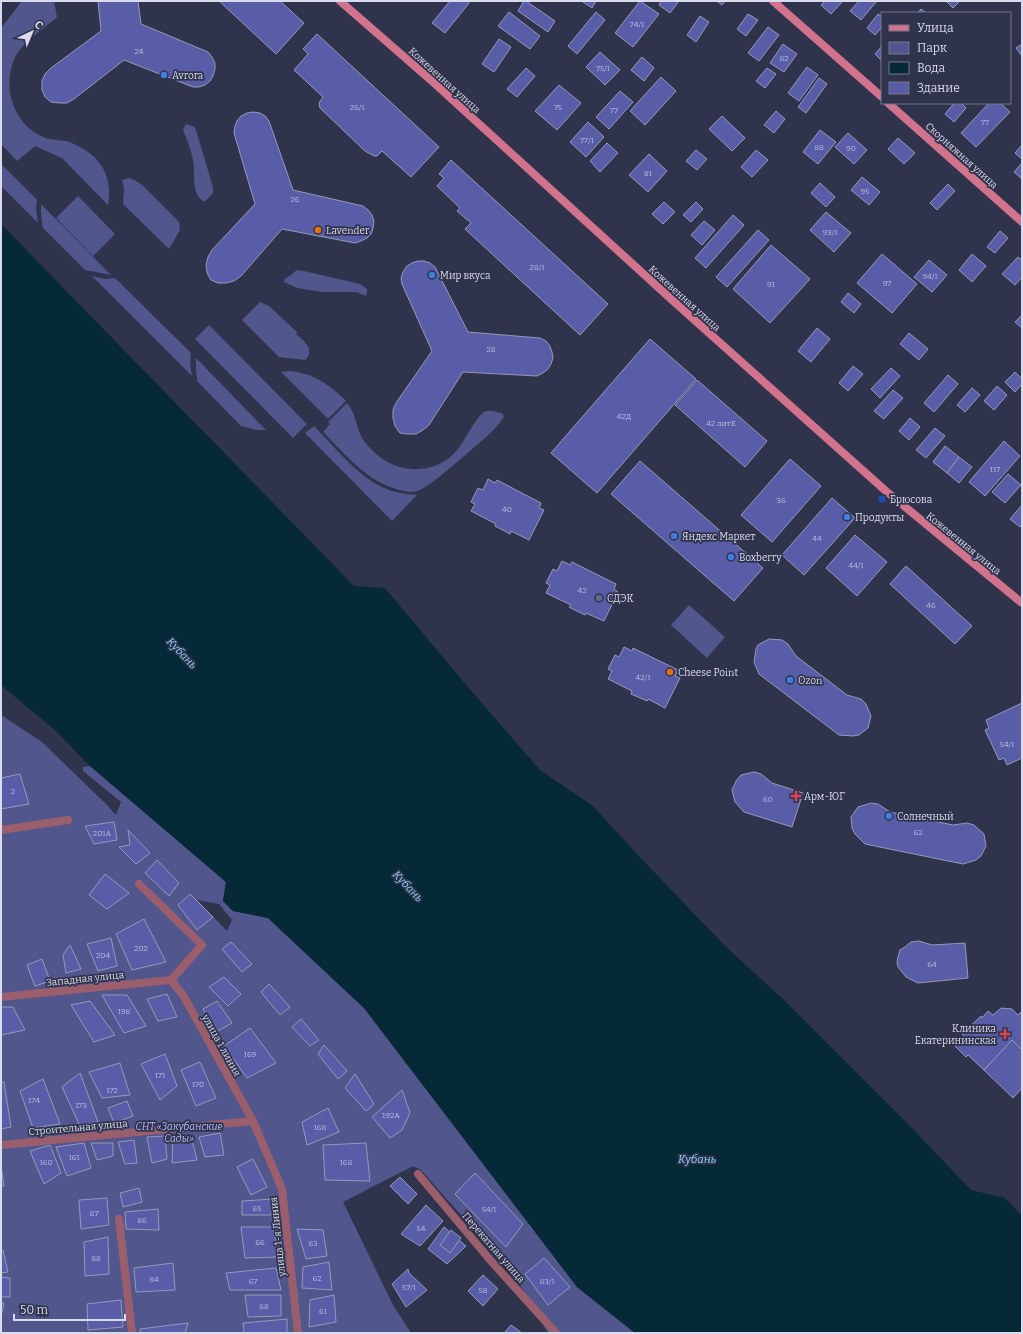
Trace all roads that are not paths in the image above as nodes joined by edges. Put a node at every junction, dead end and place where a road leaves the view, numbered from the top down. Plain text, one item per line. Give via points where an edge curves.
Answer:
1 (340, 1) edge
2 (773, 1) edge
3 (881, 97) edge
4 (889, 104) edge
5 (1022, 222) edge
6 (1022, 603) edge
7 (68, 820) dead end
8 (1, 830) edge
9 (139, 884) dead end
10 (170, 980) junction
11 (1, 997) edge
12 (253, 1121) junction
13 (1, 1145) edge
14 (418, 1174) dead end
15 (119, 1219) dead end
16 (132, 1333) edge
17 (298, 1333) edge
18 (556, 1333) edge

1 - 6 main road, Кожевенная улица via 887,492
2 - 3 main road
4 - 5 main road, Скорняжная улица
7 - 8 street
9 - 10 street via 202,945
10 - 11 street, Западная улица
10 - 12 street, улица 1 линия via 183,995
12 - 13 street, Строительная улица
12 - 17 street, улица 1-я Линия via 282,1189
14 - 18 street, Перекатная улица
15 - 16 street

